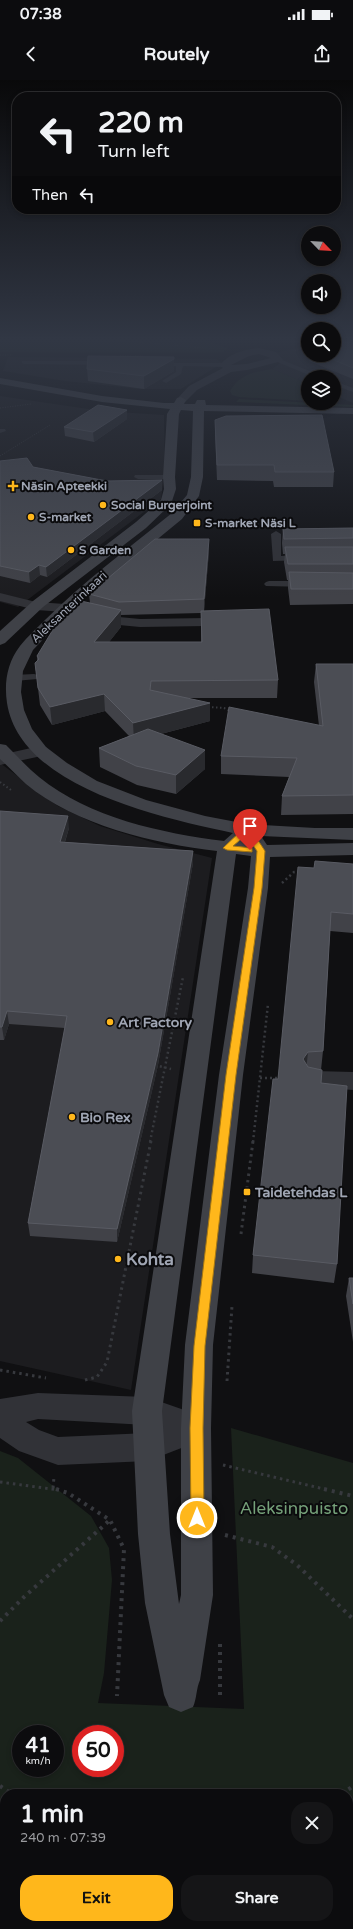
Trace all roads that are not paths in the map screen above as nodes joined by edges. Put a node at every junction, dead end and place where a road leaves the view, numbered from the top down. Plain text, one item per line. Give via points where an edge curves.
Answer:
1 (172, 425) edge
2 (197, 425) edge
3 (138, 477) dead end
4 (169, 477) junction
5 (276, 534) dead end
6 (314, 558) edge
7 (269, 584) dead end
8 (315, 584) edge
9 (0, 586) edge
10 (0, 598) edge
11 (41, 602) junction
12 (65, 608) junction
13 (207, 622) edge
14 (0, 640) edge
15 (34, 677) edge
16 (14, 678) junction
17 (40, 751) junction
18 (3, 756) edge
19 (353, 834) edge
20 (254, 841) junction
21 (227, 848) junction
22 (353, 849) edge
23 (314, 1079) edge
24 (353, 1081) edge
25 (147, 1411) junction
26 (0, 1413) edge
27 (0, 1421) edge
28 (196, 1428) junction
29 (148, 1447) junction

1 - 4 street, Aleksanterinkaari
2 - 12 street, Aleksanterinkaari via 197,477 193,496 177,516
3 - 4 lane
4 - 11 street, Aleksanterinkaari via 167,501 161,508
5 - 6 lane via 276,558
7 - 8 lane
9 - 11 street
10 - 11 street
11 - 12 street
11 - 14 street, Aleksanterinkaari via 14,624
12 - 13 street via 119,621
12 - 16 street, Aleksanterinkaari via 26,648
15 - 16 lane
16 - 17 street, Aleksanterinkaari via 16,710 24,730
17 - 18 street
17 - 20 street, Aleksanterinkaari via 91,785
18 - 21 street, Aleksanterinkaari via 33,781 67,803 108,820 145,832
19 - 20 street, Aleksanterinkaari via 315,834
20 - 21 street, Aleksanterinkaari
20 - 22 street, Aleksanterinkaari
20 - 28 street via 258,888 231,1075 199,1346
21 - 25 street
23 - 24 street
25 - 26 street via 38,1406
25 - 28 street
25 - 29 street
27 - 29 street via 30,1441 58,1451
28 - 29 street
28 - 29 street via 196,1595 181,1695 162,1603

